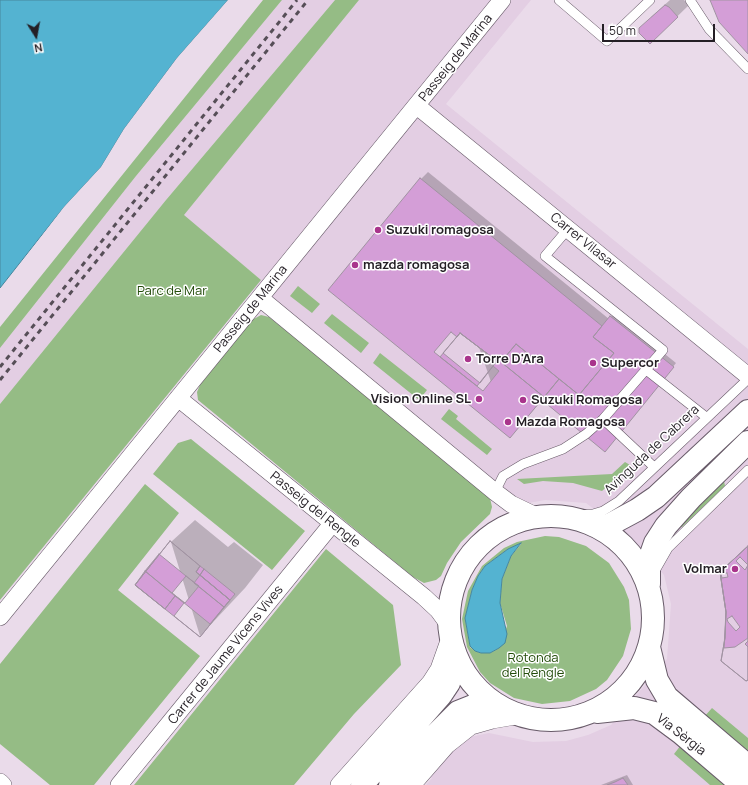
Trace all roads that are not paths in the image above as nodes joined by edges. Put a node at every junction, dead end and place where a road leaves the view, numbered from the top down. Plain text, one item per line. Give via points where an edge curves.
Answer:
1 (502, 0) edge
2 (559, 0) edge
3 (650, 0) edge
4 (690, 0) edge
5 (748, 69) edge
6 (417, 106) junction
7 (568, 229) junction
8 (260, 298) junction
9 (645, 369) junction
10 (748, 377) edge
11 (178, 398) junction
12 (748, 411) edge
13 (706, 417) junction
14 (603, 419) junction
15 (748, 442) edge
16 (654, 467) junction
17 (748, 470) edge
18 (495, 492) junction
19 (536, 516) junction
20 (563, 516) junction
21 (332, 524) junction
22 (597, 526) junction
23 (650, 591) junction
24 (0, 617) edge
25 (452, 640) junction
26 (649, 647) junction
27 (496, 704) junction
28 (586, 714) junction
29 (521, 716) junction
30 (748, 766) edge
31 (0, 782) edge
32 (3, 785) edge
33 (119, 785) edge
34 (339, 785) edge
35 (362, 785) edge
36 (390, 785) edge
37 (412, 785) edge
38 (742, 785) edge

1 - 6 street, Passeig de Marina
2 - 3 lane via 607,41
4 - 5 lane via 709,29
6 - 7 street, Carrer Vilasar
6 - 8 street, Passeig de Marina
7 - 9 lane via 545,256 663,350
7 - 10 street, Carrer Vilasar
8 - 11 street, Passeig de Marina
8 - 18 street
9 - 13 lane
9 - 14 lane
10 - 13 lane, Avinguda de Cabrera
11 - 21 street, Passeig del Rengle
11 - 24 street, Passeig de Marina
12 - 22 main road via 656,497 609,525
13 - 16 lane, Avinguda de Cabrera
14 - 16 lane
14 - 18 lane via 563,449 524,464 503,476
15 - 23 main road via 666,526 655,543 649,560
16 - 20 lane, Avinguda de Cabrera via 619,501 603,511
17 - 23 lane via 668,548 658,563
18 - 19 street
19 - 20 main road
19 - 25 main road via 504,527 477,547 466,560 452,591 449,608
20 - 22 main road
21 - 25 street, Passeig del Rengle via 438,610
21 - 33 street, Carrer de Jaume Vicens Vives
22 - 23 main road via 612,535 636,560
23 - 26 main road via 653,629
25 - 27 main road via 465,674
25 - 34 street via 430,683
25 - 35 main road via 449,683
26 - 28 main road via 636,676 626,688 614,699
26 - 30 main road, Via Sèrgia via 657,680 667,697
27 - 29 main road
27 - 36 main road via 471,706 458,712
28 - 29 main road via 542,720
28 - 38 main road, Via Sèrgia via 634,708 654,713
29 - 37 street via 471,726 447,745
31 - 32 street

